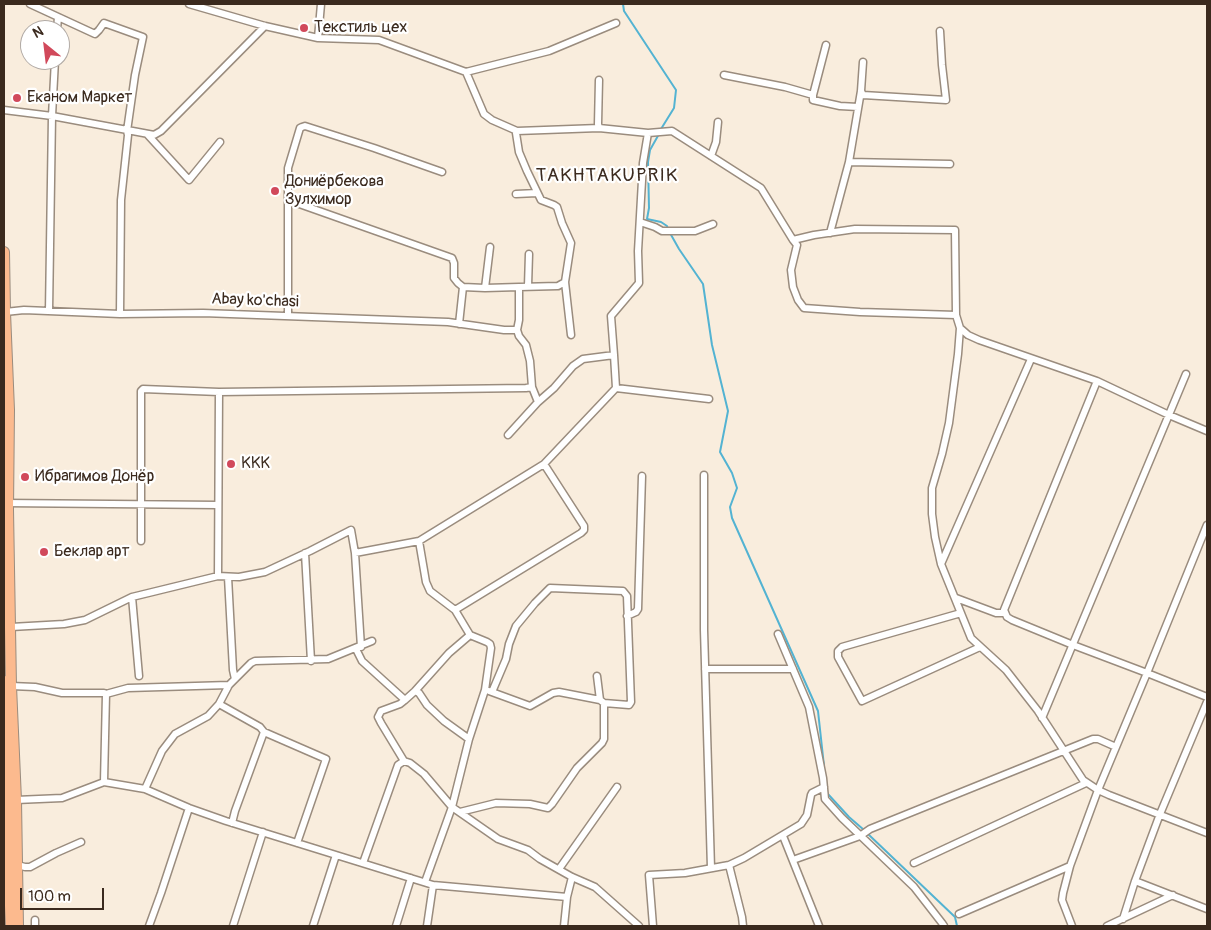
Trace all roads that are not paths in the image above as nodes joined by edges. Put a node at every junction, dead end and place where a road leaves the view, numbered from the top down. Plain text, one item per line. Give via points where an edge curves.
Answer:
1 (30, 4) edge
2 (189, 4) edge
3 (321, 4) edge
4 (58, 17) junction
5 (58, 20) edge
6 (616, 23) dead end
7 (265, 26) junction
8 (940, 31) dead end
9 (318, 38) junction
10 (826, 44) dead end
11 (863, 62) dead end
12 (54, 70) edge
13 (466, 72) junction
14 (724, 75) dead end
15 (599, 80) dead end
16 (860, 91) junction
17 (813, 95) junction
18 (858, 107) junction
19 (4, 110) edge
20 (52, 116) junction
21 (718, 122) dead end
22 (599, 128) junction
23 (127, 131) junction
24 (517, 131) junction
25 (650, 132) junction
26 (146, 134) junction
27 (220, 142) dead end
28 (711, 156) junction
29 (848, 162) junction
30 (950, 164) dead end
31 (442, 172) dead end
32 (537, 193) junction
33 (516, 194) dead end
34 (288, 200) junction
35 (640, 222) junction
36 (713, 224) dead end
37 (830, 233) junction
38 (793, 240) junction
39 (490, 247) dead end
40 (4, 252) edge
41 (529, 254) dead end
42 (565, 282) junction
43 (463, 286) junction
44 (528, 286) junction
45 (518, 287) junction
46 (485, 288) junction
47 (49, 312) junction
48 (120, 314) junction
49 (956, 315) junction
50 (288, 316) junction
51 (4, 317) edge
52 (459, 324) junction
53 (960, 328) junction
54 (517, 330) junction
55 (571, 336) dead end
56 (614, 355) junction
57 (1031, 359) junction
58 (1186, 374) dead end
59 (1096, 381) junction
60 (532, 387) junction
61 (616, 388) junction
62 (219, 392) junction
63 (709, 399) dead end
64 (538, 402) junction
65 (1169, 414) junction
66 (1207, 430) edge
67 (508, 435) dead end
68 (544, 464) junction
69 (704, 475) dead end
70 (642, 476) dead end
71 (6, 503) edge
72 (141, 505) junction
73 (218, 505) junction
74 (1207, 525) edge
75 (419, 541) junction
76 (141, 542) dead end
77 (305, 553) junction
78 (354, 553) junction
79 (941, 564) junction
80 (218, 576) junction
81 (228, 576) junction
82 (132, 597) junction
83 (956, 598) junction
84 (455, 610) junction
85 (961, 613) junction
86 (1005, 613) junction
87 (627, 616) junction
88 (7, 627) edge
89 (778, 634) dead end
90 (470, 635) junction
91 (372, 641) dead end
92 (1073, 645) junction
93 (980, 647) junction
94 (358, 648) junction
95 (311, 660) junction
96 (705, 669) junction
97 (793, 669) junction
98 (1147, 673) junction
99 (139, 676) dead end
100 (597, 676) dead end
101 (235, 679) junction
102 (8, 683) edge
103 (229, 685) junction
104 (416, 691) junction
105 (489, 691) junction
106 (106, 694) junction
107 (1207, 697) edge
108 (405, 700) junction
109 (602, 702) junction
110 (1207, 702) edge
111 (218, 704) junction
112 (1042, 718) junction
113 (264, 732) junction
114 (468, 740) junction
115 (1116, 747) junction
116 (1064, 751) junction
117 (404, 761) junction
118 (5, 769) edge
119 (104, 782) junction
120 (1086, 783) junction
121 (617, 787) dead end
122 (824, 787) junction
123 (145, 789) junction
124 (1098, 790) junction
125 (16, 800) junction
126 (452, 807) junction
127 (189, 808) junction
128 (460, 812) junction
129 (1160, 814) junction
130 (232, 823) junction
131 (264, 832) junction
132 (1207, 833) edge
133 (783, 836) junction
134 (860, 836) junction
135 (81, 842) dead end
136 (297, 843) junction
137 (336, 855) junction
138 (793, 860) junction
139 (363, 863) junction
140 (914, 863) dead end
141 (729, 864) junction
142 (17, 865) junction
143 (1070, 866) junction
144 (711, 868) junction
145 (559, 870) junction
146 (572, 877) junction
147 (411, 878) junction
148 (1135, 881) junction
149 (425, 882) junction
150 (433, 884) junction
151 (1173, 895) junction
152 (567, 897) junction
153 (1207, 909) edge
154 (959, 914) dead end
155 (1123, 919) junction
156 (11, 926) edge
157 (18, 926) edge
158 (149, 926) edge
159 (233, 926) edge
160 (313, 926) edge
161 (396, 926) edge
162 (427, 926) edge
163 (564, 926) edge
164 (637, 926) edge
165 (654, 926) edge
166 (743, 926) edge
167 (819, 926) edge
168 (944, 926) edge
169 (1072, 926) edge
170 (1107, 926) edge

1 - 4 street
2 - 7 street
3 - 9 street
4 - 5 street
4 - 23 street via 95,34 104,22 143,37
6 - 13 street via 549,51
7 - 9 street
7 - 26 street via 161,131 154,135
8 - 16 street via 946,100 863,94
9 - 13 street via 379,40
10 - 17 street
11 - 16 street
12 - 20 street
13 - 24 street via 484,114
14 - 17 street
15 - 22 street
16 - 18 street
17 - 18 street via 813,100
18 - 29 street
19 - 20 street
20 - 23 street
20 - 47 street
21 - 28 street
22 - 24 street
22 - 25 street
23 - 26 street
23 - 48 street via 121,200
24 - 32 street via 519,152
25 - 28 street via 672,130
25 - 35 street via 643,163
26 - 27 street via 189,180
28 - 38 street via 762,188
29 - 30 street
29 - 37 street
31 - 34 street via 305,126 300,128 288,168
32 - 33 street
32 - 42 street via 541,200 557,207 571,243
34 - 43 street via 452,258 454,278
34 - 50 street
35 - 36 street via 662,231 695,231
35 - 56 street via 639,284 611,316
37 - 38 street
37 - 49 street via 855,229 954,230
38 - 49 street via 797,245 791,270 793,287 804,308
39 - 46 street
40 - 51 main road
41 - 44 street
42 - 44 street via 558,286
42 - 55 street
43 - 46 street
43 - 52 street
44 - 45 street
45 - 46 street
45 - 54 street
47 - 48 street, Abay ko'chasi
47 - 51 street, Abay ko'chasi via 24,310
48 - 50 street, Abay ko'chasi
49 - 53 street
50 - 52 street, Abay ko'chasi
51 - 71 main road via 9,410
52 - 54 street, Abay ko'chasi
53 - 57 street via 979,340
53 - 79 street via 949,423 932,488 932,514
54 - 60 street via 527,347
56 - 61 street
56 - 64 street via 583,359
57 - 59 street
57 - 79 street
58 - 65 street
59 - 65 street
59 - 86 street via 1005,606
60 - 62 street
60 - 64 street
61 - 63 street
61 - 68 street
62 - 72 street via 142,390
62 - 73 street
64 - 67 street
65 - 66 street
65 - 92 street
68 - 75 street
68 - 84 street via 584,530
69 - 96 street
70 - 87 street via 638,609
71 - 72 street
71 - 88 main road
72 - 73 street
72 - 76 street
73 - 80 street
74 - 98 street
75 - 78 street
75 - 84 street via 430,591
77 - 78 street via 351,530
77 - 81 street via 265,572
77 - 95 street
78 - 94 street
79 - 83 street
80 - 81 street
80 - 82 street
81 - 101 street
82 - 88 street via 86,620
82 - 99 street
83 - 85 street
83 - 86 street via 996,613
84 - 90 street
85 - 93 street via 971,638
85 - 93 street via 842,647 838,657 862,701
86 - 92 street via 1012,620
87 - 105 street via 627,596 623,590 550,588 516,626 506,659
87 - 109 street via 631,702 629,705
88 - 102 main road
89 - 97 street
90 - 104 street via 449,653
90 - 105 street via 490,644
91 - 94 street
92 - 98 street
92 - 112 street
93 - 112 street via 1006,670
94 - 95 street via 328,660
94 - 108 street via 362,661
95 - 101 street via 255,661
96 - 97 street
96 - 144 street
97 - 122 street via 809,707
98 - 107 street
98 - 115 street
100 - 109 street
101 - 103 street
102 - 106 street via 62,693
102 - 118 main road
102 - 125 main road
103 - 106 street via 128,688
103 - 111 street
104 - 108 street
104 - 114 street via 427,705
105 - 109 street via 530,706 559,692
105 - 114 street
106 - 119 street
108 - 117 street via 381,711 378,717
109 - 128 street via 602,743 576,768 548,808 496,803
110 - 129 street
111 - 113 street
111 - 123 street via 208,716 175,734 162,751
112 - 116 street
113 - 130 street
113 - 136 street via 326,759
114 - 126 street
115 - 116 street via 1098,739
115 - 124 street
116 - 120 street
116 - 134 street via 870,829
117 - 126 street via 424,774
117 - 139 street via 398,765
118 - 156 main road
119 - 123 street
119 - 125 street via 62,798
120 - 124 street
120 - 140 street
121 - 145 street
122 - 133 street via 812,793 804,820
122 - 134 street via 825,799
123 - 127 street
124 - 129 street
124 - 143 street
125 - 142 main road
126 - 128 street
126 - 149 street
127 - 130 street
127 - 158 street
128 - 145 street via 498,839 528,850
129 - 132 street
129 - 148 street
130 - 131 street
131 - 136 street
131 - 159 street
133 - 138 street
133 - 141 street
134 - 138 street
134 - 168 street via 914,887
135 - 142 street via 30,866
136 - 137 street
137 - 139 street
137 - 160 street
138 - 167 street
139 - 147 street
141 - 144 street
141 - 166 street
142 - 157 main road
143 - 154 street
143 - 169 street via 1062,900
144 - 165 street via 685,874 649,875
145 - 146 street
146 - 152 street
146 - 164 street via 594,887
147 - 149 street
147 - 161 street
148 - 151 street
148 - 155 street
149 - 150 street
150 - 152 street
150 - 162 street
151 - 153 street
151 - 155 street
152 - 163 street
155 - 170 street

